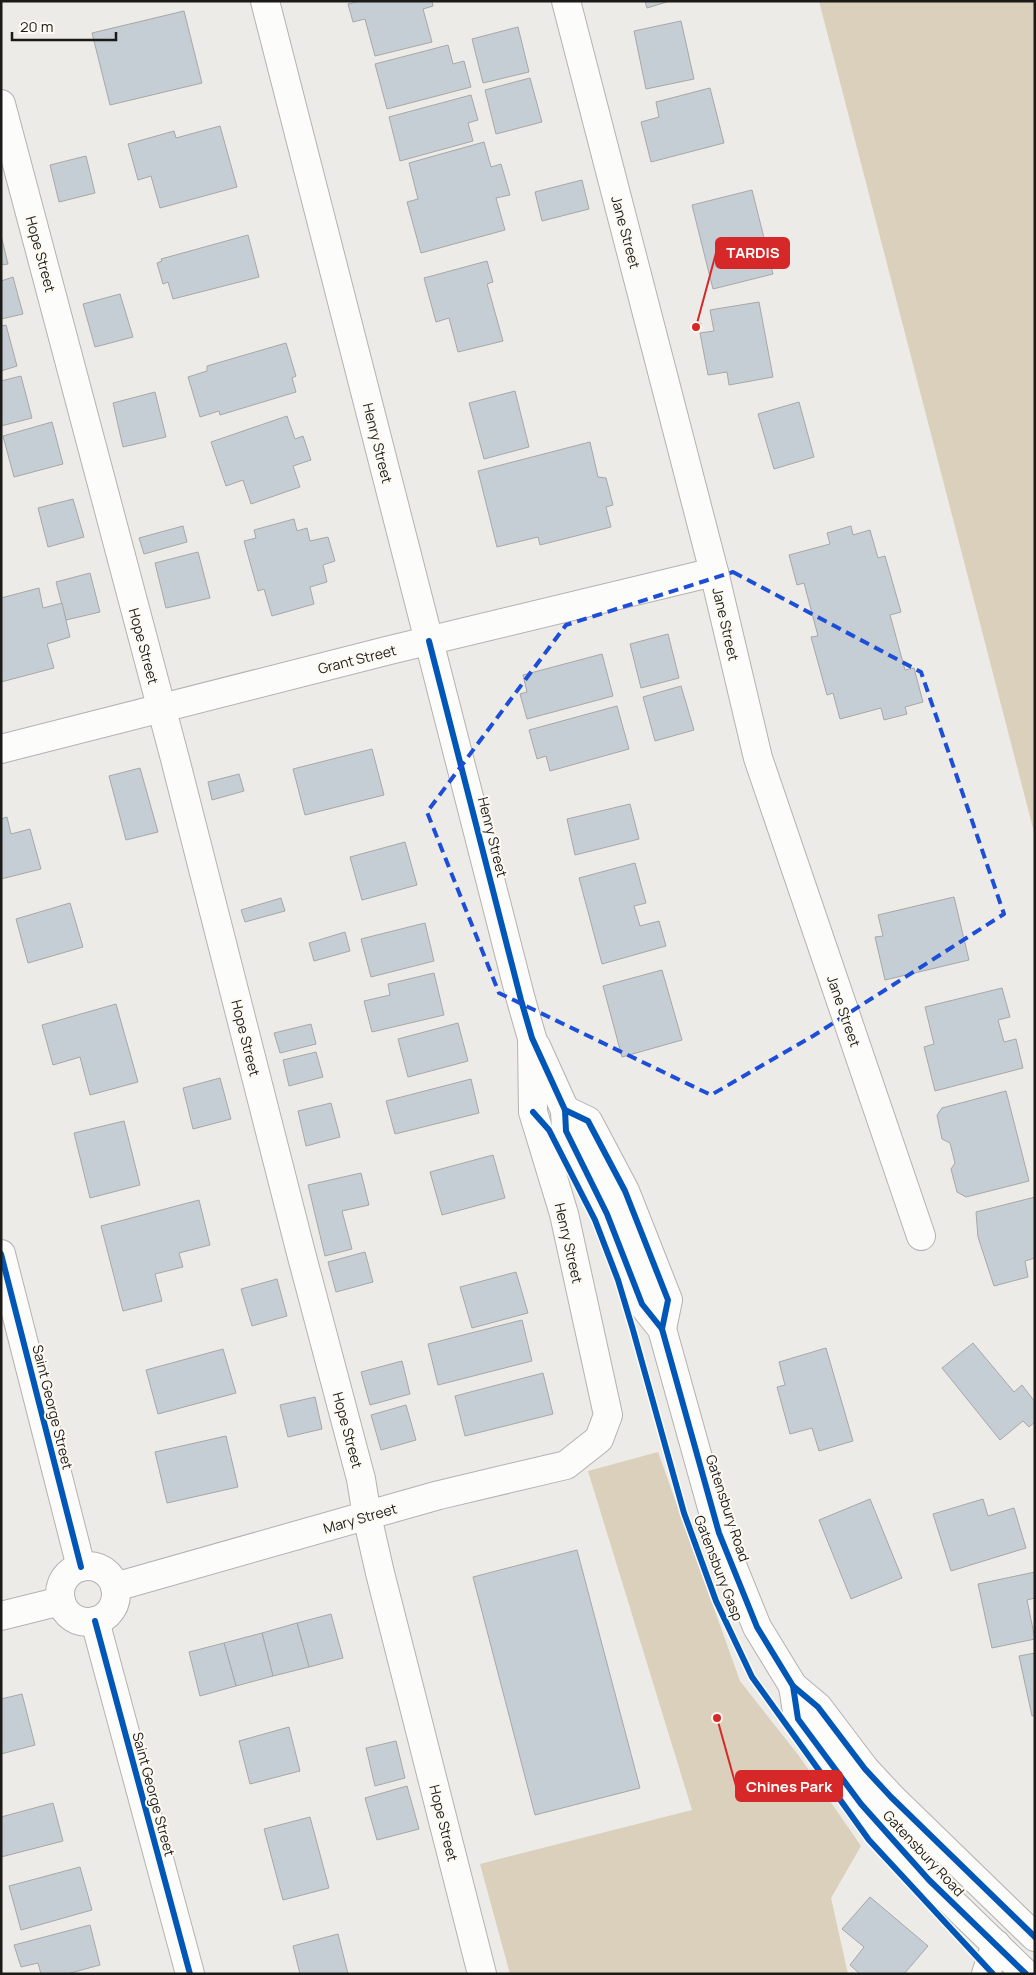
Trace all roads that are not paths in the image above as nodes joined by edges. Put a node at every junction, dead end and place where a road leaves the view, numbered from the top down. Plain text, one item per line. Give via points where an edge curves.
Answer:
1 (265, 1) edge
2 (566, 1) edge
3 (1, 104) edge
4 (714, 572) junction
5 (429, 641) junction
6 (160, 708) junction
7 (1, 749) edge
8 (532, 1038) junction
9 (921, 1236) dead end
10 (1, 1254) edge
11 (599, 1439) joint
12 (367, 1516) junction
13 (81, 1567) junction
14 (115, 1586) junction
15 (61, 1601) junction
16 (1, 1616) edge
17 (95, 1621) junction
18 (793, 1686) junction
19 (1035, 1937) edge
20 (996, 1944) junction
21 (190, 1974) edge
22 (482, 1974) edge
23 (986, 1974) edge
24 (1026, 1974) edge

1 - 5 street, Henry Street
2 - 4 street, Jane Street
3 - 6 street, Hope Street
4 - 5 street, Grant Street
4 - 9 street, Jane Street via 758,758
5 - 6 street, Grant Street
5 - 8 street, Henry Street
6 - 7 street, Grant Street
6 - 12 street, Hope Street via 361,1479
8 - 11 street, Henry Street via 533,1112 564,1214 608,1415
8 - 18 street, Gatensbury Road via 566,1110 588,1121 626,1191 668,1300 662,1329 720,1533 757,1627
10 - 13 street, Saint George Street
11 - 12 street, Mary Street via 566,1465
12 - 14 street, Mary Street
12 - 22 street, Hope Street
13 - 14 street via 106,1572
13 - 15 street via 66,1576 60,1592
14 - 17 street via 116,1595 110,1611
15 - 16 street
15 - 17 street via 70,1615 78,1620
17 - 21 street, Saint George Street
18 - 19 street, Gatensbury Road via 818,1706 865,1770 891,1797
18 - 20 street, Gatensbury Road via 798,1718 861,1804 929,1880
20 - 23 street
20 - 24 street, Gatensbury Road

